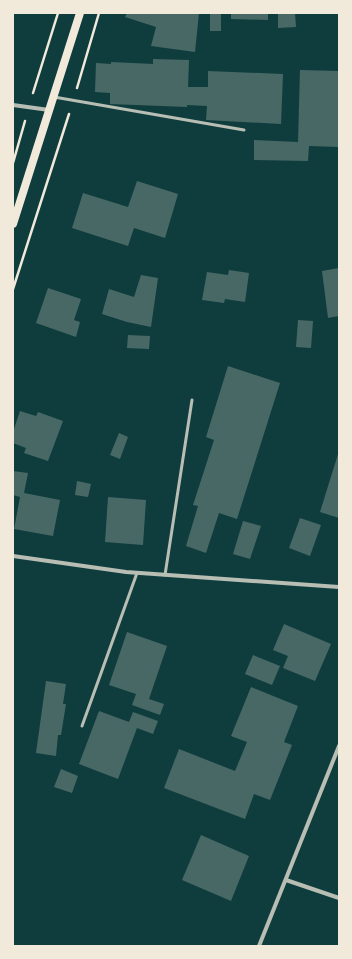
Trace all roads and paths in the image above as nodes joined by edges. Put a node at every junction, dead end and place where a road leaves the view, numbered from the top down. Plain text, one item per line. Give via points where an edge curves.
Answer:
1 (58, 13) edge
2 (80, 13) edge
3 (99, 13) edge
4 (54, 97) junction
5 (74, 100) junction
6 (13, 105) edge
7 (29, 107) junction
8 (49, 110) junction
9 (244, 130) dead end
10 (13, 163) edge
11 (13, 224) edge
12 (13, 289) edge
13 (192, 400) dead end
14 (13, 556) edge
15 (137, 573) junction
16 (165, 575) junction
17 (339, 587) edge
18 (82, 726) dead end
19 (339, 746) edge
20 (286, 880) junction
21 (339, 898) edge
22 (259, 946) edge

1 - 7 path
2 - 4 main road
3 - 5 path
4 - 5 lane
4 - 8 main road
5 - 9 lane
5 - 12 path
6 - 7 street
7 - 8 street
7 - 10 path
8 - 11 main road
13 - 16 lane
14 - 15 street
15 - 16 street
15 - 18 lane
16 - 17 street
19 - 20 street
20 - 21 street
20 - 22 street

